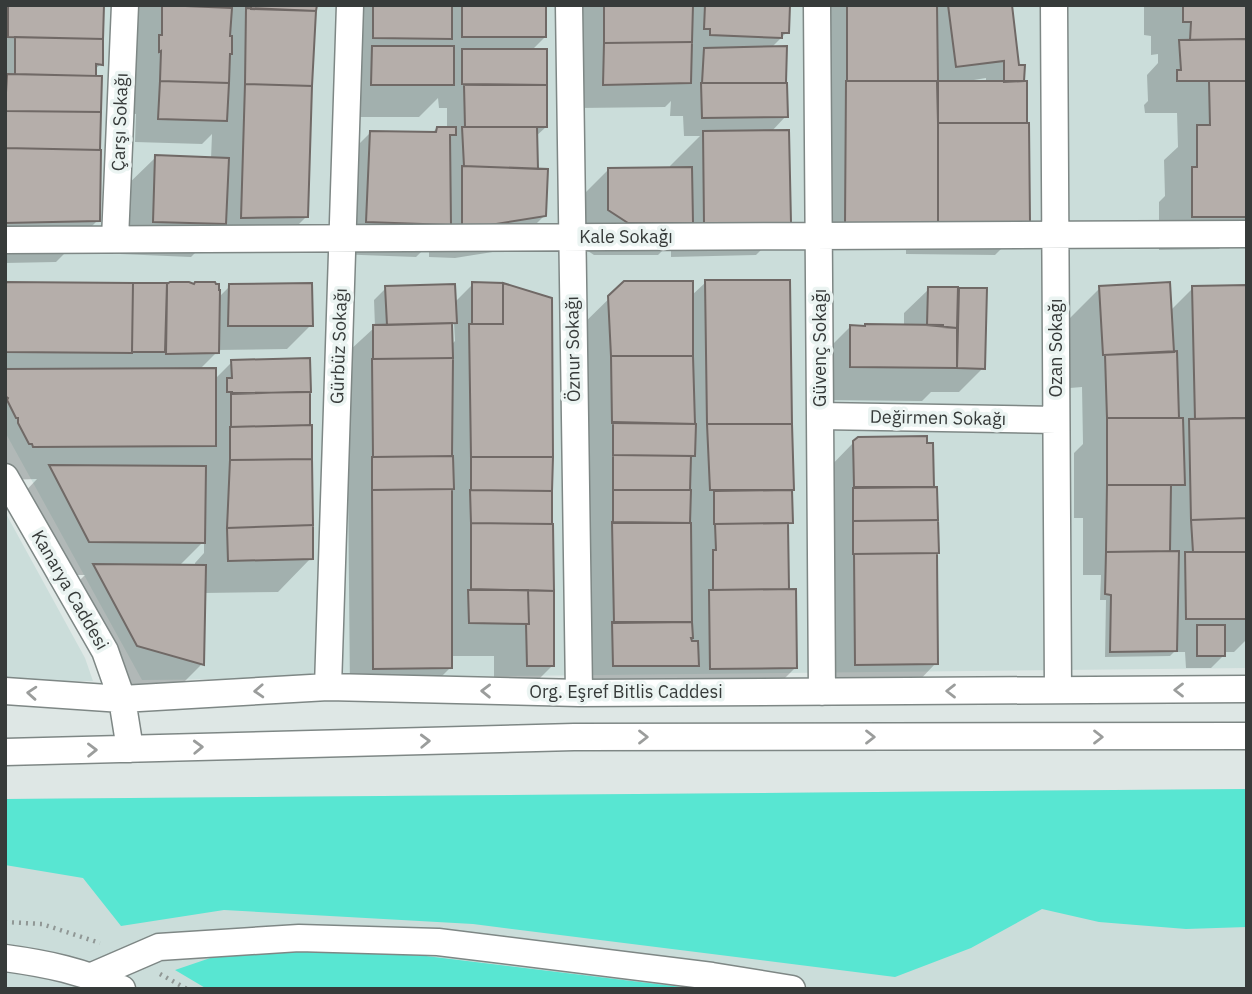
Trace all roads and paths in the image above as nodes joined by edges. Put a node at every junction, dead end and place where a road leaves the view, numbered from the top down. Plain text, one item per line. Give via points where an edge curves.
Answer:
1 (125, 5) edge
2 (350, 5) edge
3 (569, 5) edge
4 (817, 5) edge
5 (1054, 5) edge
6 (1055, 234) junction
7 (1247, 234) edge
8 (819, 236) junction
9 (572, 237) junction
10 (343, 238) junction
11 (115, 239) junction
12 (5, 240) edge
13 (820, 416) junction
14 (1056, 420) junction
15 (5, 477) edge
16 (328, 687) junction
17 (1247, 689) edge
18 (1058, 690) junction
19 (5, 691) edge
20 (822, 692) junction
21 (579, 693) junction
22 (122, 699) junction
23 (1247, 736) edge
24 (130, 749) junction
25 (5, 752) edge
26 (5, 958) edge
27 (92, 976) junction
28 (122, 989) edge
29 (792, 989) edge

1 - 11 street, Çarşı Sokağı
2 - 10 street, Gürbüz Sokağı
3 - 9 street, Öznur Sokağı
4 - 8 street, Güvenç Sokağı
5 - 6 street, Ozan Sokağı
6 - 7 street, Kale Sokağı
6 - 8 street, Kale Sokağı
6 - 14 street, Ozan Sokağı
8 - 9 street, Kale Sokağı
8 - 13 street, Güvenç Sokağı
9 - 10 street, Kale Sokağı
9 - 21 street, Öznur Sokağı
10 - 11 street, Kale Sokağı
10 - 16 street, Gürbüz Sokağı
11 - 12 street, Kale Sokağı
13 - 14 street, Değirmen Sokağı
13 - 20 street, Güvenç Sokağı
14 - 18 street, Ozan Sokağı
15 - 22 street, Kanarya Caddesi via 105,651
21 -> 16 street, Org. Eşref Bitlis Caddesi
16 -> 22 street, Org. Eşref Bitlis Caddesi
17 -> 18 street, Org. Eşref Bitlis Caddesi
18 -> 20 street, Org. Eşref Bitlis Caddesi
22 -> 19 street, Org. Eşref Bitlis Caddesi
20 - 21 street, Org. Eşref Bitlis Caddesi
22 - 24 street, Kanarya Caddesi
24 -> 23 street via 574,737
25 -> 24 street
26 - 27 street
27 - 28 street
27 - 29 street via 159,947 299,938 438,942

